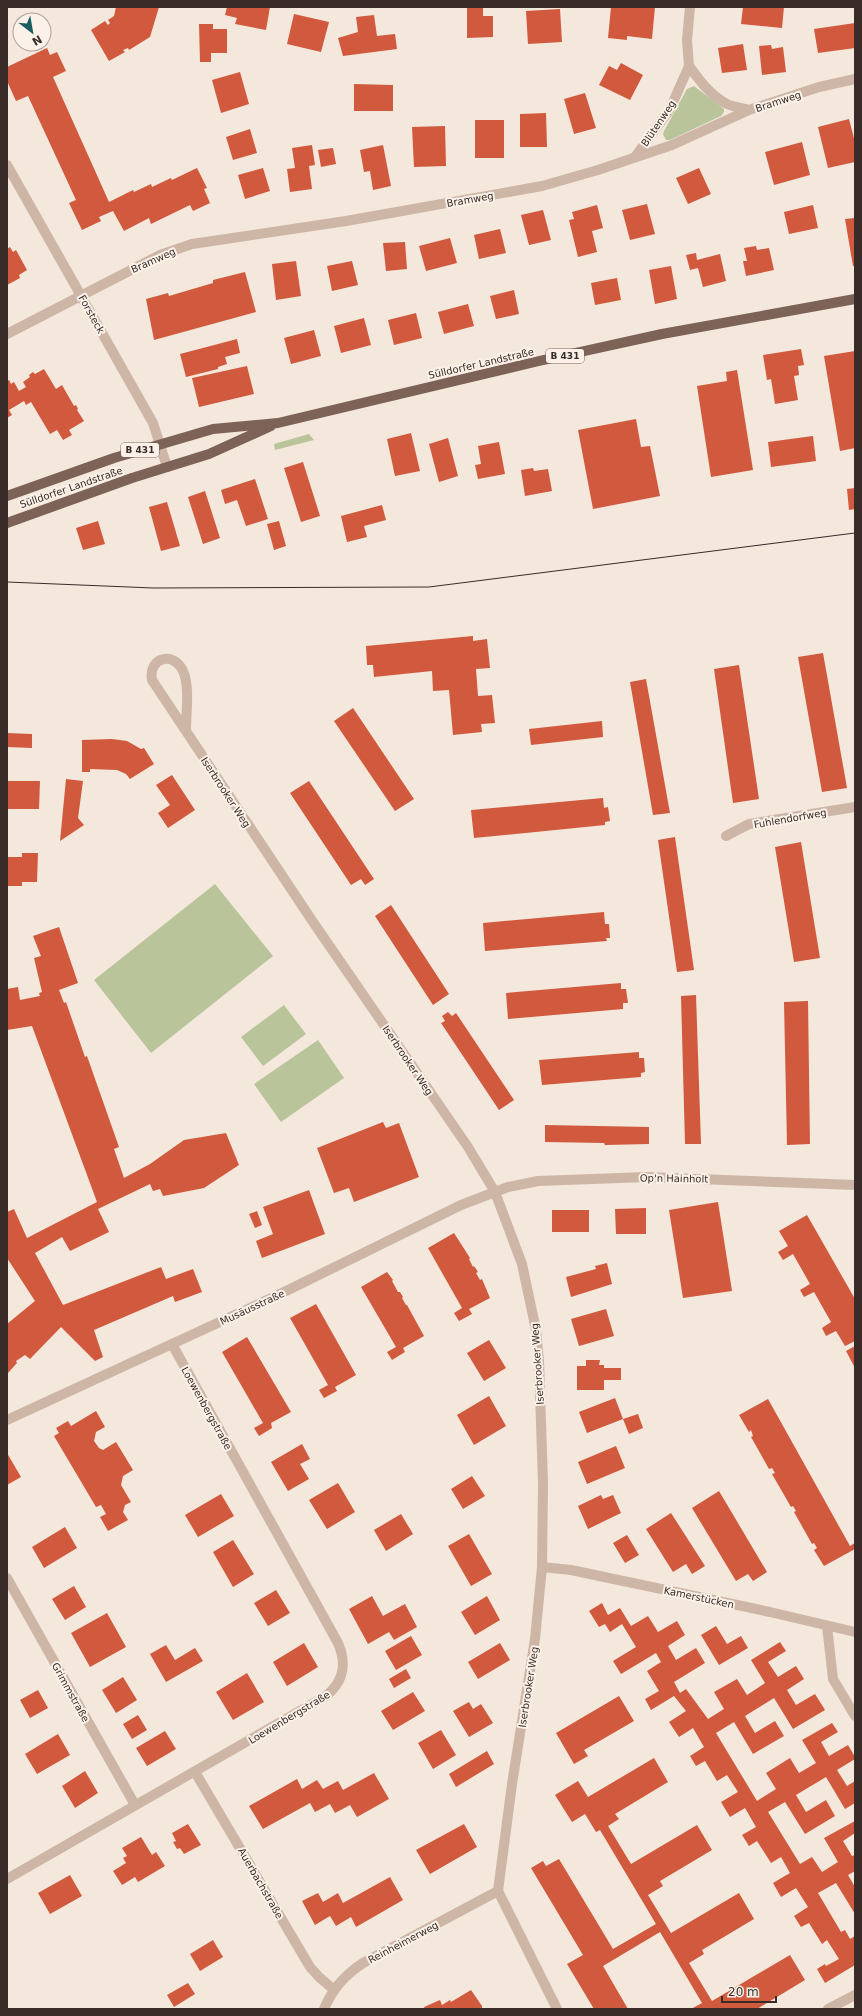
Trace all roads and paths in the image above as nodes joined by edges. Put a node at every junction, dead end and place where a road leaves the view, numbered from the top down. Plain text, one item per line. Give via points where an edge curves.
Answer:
1 (690, 7) edge
2 (689, 66) junction
3 (855, 79) edge
4 (749, 110) junction
5 (635, 157) junction
6 (7, 165) edge
7 (81, 295) junction
8 (855, 299) edge
9 (7, 334) edge
10 (278, 423) junction
11 (160, 444) junction
12 (166, 467) junction
13 (7, 496) edge
14 (7, 523) edge
15 (186, 729) junction
16 (855, 807) edge
17 (726, 836) dead end
18 (855, 1185) edge
19 (495, 1192) junction
20 (172, 1344) junction
21 (7, 1420) edge
22 (542, 1567) junction
23 (7, 1578) edge
24 (827, 1626) junction
25 (855, 1632) edge
26 (855, 1716) edge
27 (196, 1772) junction
28 (135, 1805) junction
29 (7, 1879) edge
30 (498, 1891) junction
31 (333, 1989) junction
32 (855, 1995) edge
33 (324, 2009) edge
34 (557, 2009) edge
35 (828, 2009) edge

1 - 2 street, Blütenweg via 687,40
2 - 4 street via 700,82 713,94 728,104
2 - 5 street, Blütenweg via 670,109
3 - 4 street, Bramweg via 819,87
4 - 5 street, Bramweg via 672,146
5 - 7 street, Bramweg via 542,186 192,244 160,255
6 - 7 street, Forsteck
7 - 9 street, Bramweg
7 - 11 street, Forsteck via 153,423
8 - 10 main road, Sülldorfer Landstraße / B 431 via 654,336
10 - 11 main road, Sülldorfer Landstraße / B 431 via 213,429
10 - 12 main road, Sülldorfer Landstraße / B 431 via 209,454
11 - 12 street, Forsteck
11 - 13 main road, Sülldorfer Landstraße / B 431
12 - 14 main road, Sülldorfer Landstraße / B 431
15 - 15 street, Iserbrooker Weg via 187,681 178,663 172,659 163,659 155,663 151,671 152,680
15 - 19 street, Iserbrooker Weg via 468,1147
16 - 17 street, Fuhlendorfweg via 749,824
18 - 19 street, Op'n Hainholt via 646,1177 538,1181
19 - 20 street, Musäusstraße via 422,1223 278,1295
19 - 22 street, Iserbrooker Weg via 522,1264 536,1330 543,1484
20 - 21 street, Musäusstraße
20 - 27 street, Loewenbergstraße via 338,1643 344,1661 341,1680 326,1696
22 - 24 street, Kamerstücken via 579,1572
22 - 30 street, Iserbrooker Weg via 535,1639
23 - 28 street, Grimmstraße
24 - 25 street, Kamerstücken
24 - 26 street via 833,1679
27 - 28 street, Loewenbergstraße
27 - 31 street, Auerbachstraße via 310,1967
28 - 29 street, Loewenbergstraße
30 - 31 street, Reinheimerweg via 363,1963
30 - 34 street
31 - 33 street, Reinheimerweg
32 - 35 street

